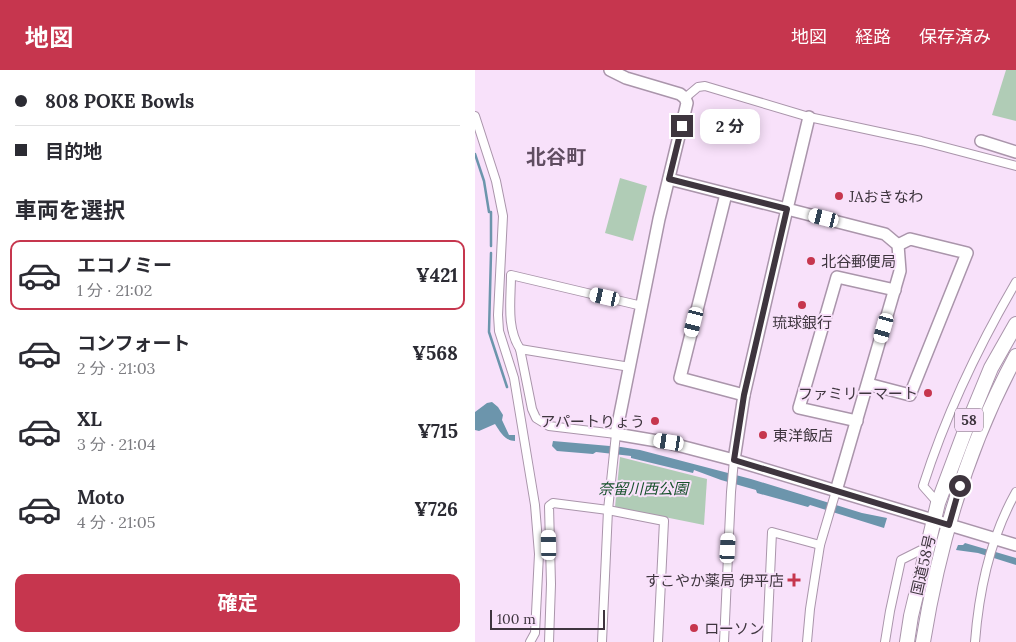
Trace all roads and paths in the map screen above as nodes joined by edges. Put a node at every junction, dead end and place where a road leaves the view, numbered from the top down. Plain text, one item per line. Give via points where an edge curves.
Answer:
1 (610, 70) edge
2 (685, 98) junction
3 (475, 116) edge
4 (809, 117) junction
5 (981, 141) dead end
6 (1016, 152) edge
7 (1016, 166) edge
8 (669, 179) junction
9 (726, 194) junction
10 (787, 209) junction
11 (898, 245) junction
12 (1016, 282) edge
13 (895, 290) junction
14 (642, 306) junction
15 (1016, 324) edge
16 (520, 349) junction
17 (1016, 356) edge
18 (629, 367) junction
19 (868, 384) junction
20 (744, 395) junction
21 (857, 421) junction
22 (615, 439) junction
23 (733, 466) junction
24 (1016, 492) edge
25 (834, 496) junction
26 (938, 503) junction
27 (608, 510) junction
28 (934, 520) junction
29 (949, 525) junction
30 (994, 540) junction
31 (820, 544) junction
32 (1016, 545) edge
33 (927, 548) junction
34 (530, 642) edge
35 (549, 642) edge
36 (602, 642) edge
37 (658, 642) edge
38 (724, 642) edge
39 (767, 642) edge
40 (807, 642) edge
41 (885, 642) edge
42 (907, 642) edge
43 (923, 642) edge
44 (975, 642) edge

1 - 2 street
2 - 4 street via 698,87 705,86
2 - 8 street via 687,108
3 - 34 street via 501,198 499,330 514,378 535,504 539,554 535,633
4 - 7 street
4 - 10 street
5 - 6 street
8 - 9 street
8 - 14 street
9 - 10 street
9 - 20 street via 680,378
10 - 11 street via 885,234
10 - 20 street
11 - 13 street via 900,271
11 - 19 street via 910,239 967,253 910,395
12 - 26 street via 973,361 935,448 923,486
13 - 19 street
13 - 21 street via 837,277 834,286 799,408
14 - 16 street via 511,275 510,322
14 - 18 street
15 - 26 highway, 国道58号 / 58 via 991,368
16 - 18 street
16 - 22 street via 536,418 549,426
17 - 29 highway, 国道58号 / 58 via 973,452
18 - 22 street
19 - 21 street
20 - 23 street
21 - 25 street
22 - 23 street via 669,442
22 - 27 street
23 - 25 street
23 - 38 street
24 - 30 street
25 - 28 street
25 - 31 street
26 - 28 highway, 国道58号 / 58
27 - 35 street via 553,503 549,506
27 - 36 street
27 - 37 street via 664,521
28 - 29 street
28 - 33 highway, 国道58号 / 58
29 - 30 street
29 - 43 highway, 国道58号 / 58
30 - 32 street
30 - 44 street
31 - 39 street via 772,532
31 - 40 street
33 - 41 street via 901,560
33 - 42 highway, 国道58号 / 58

